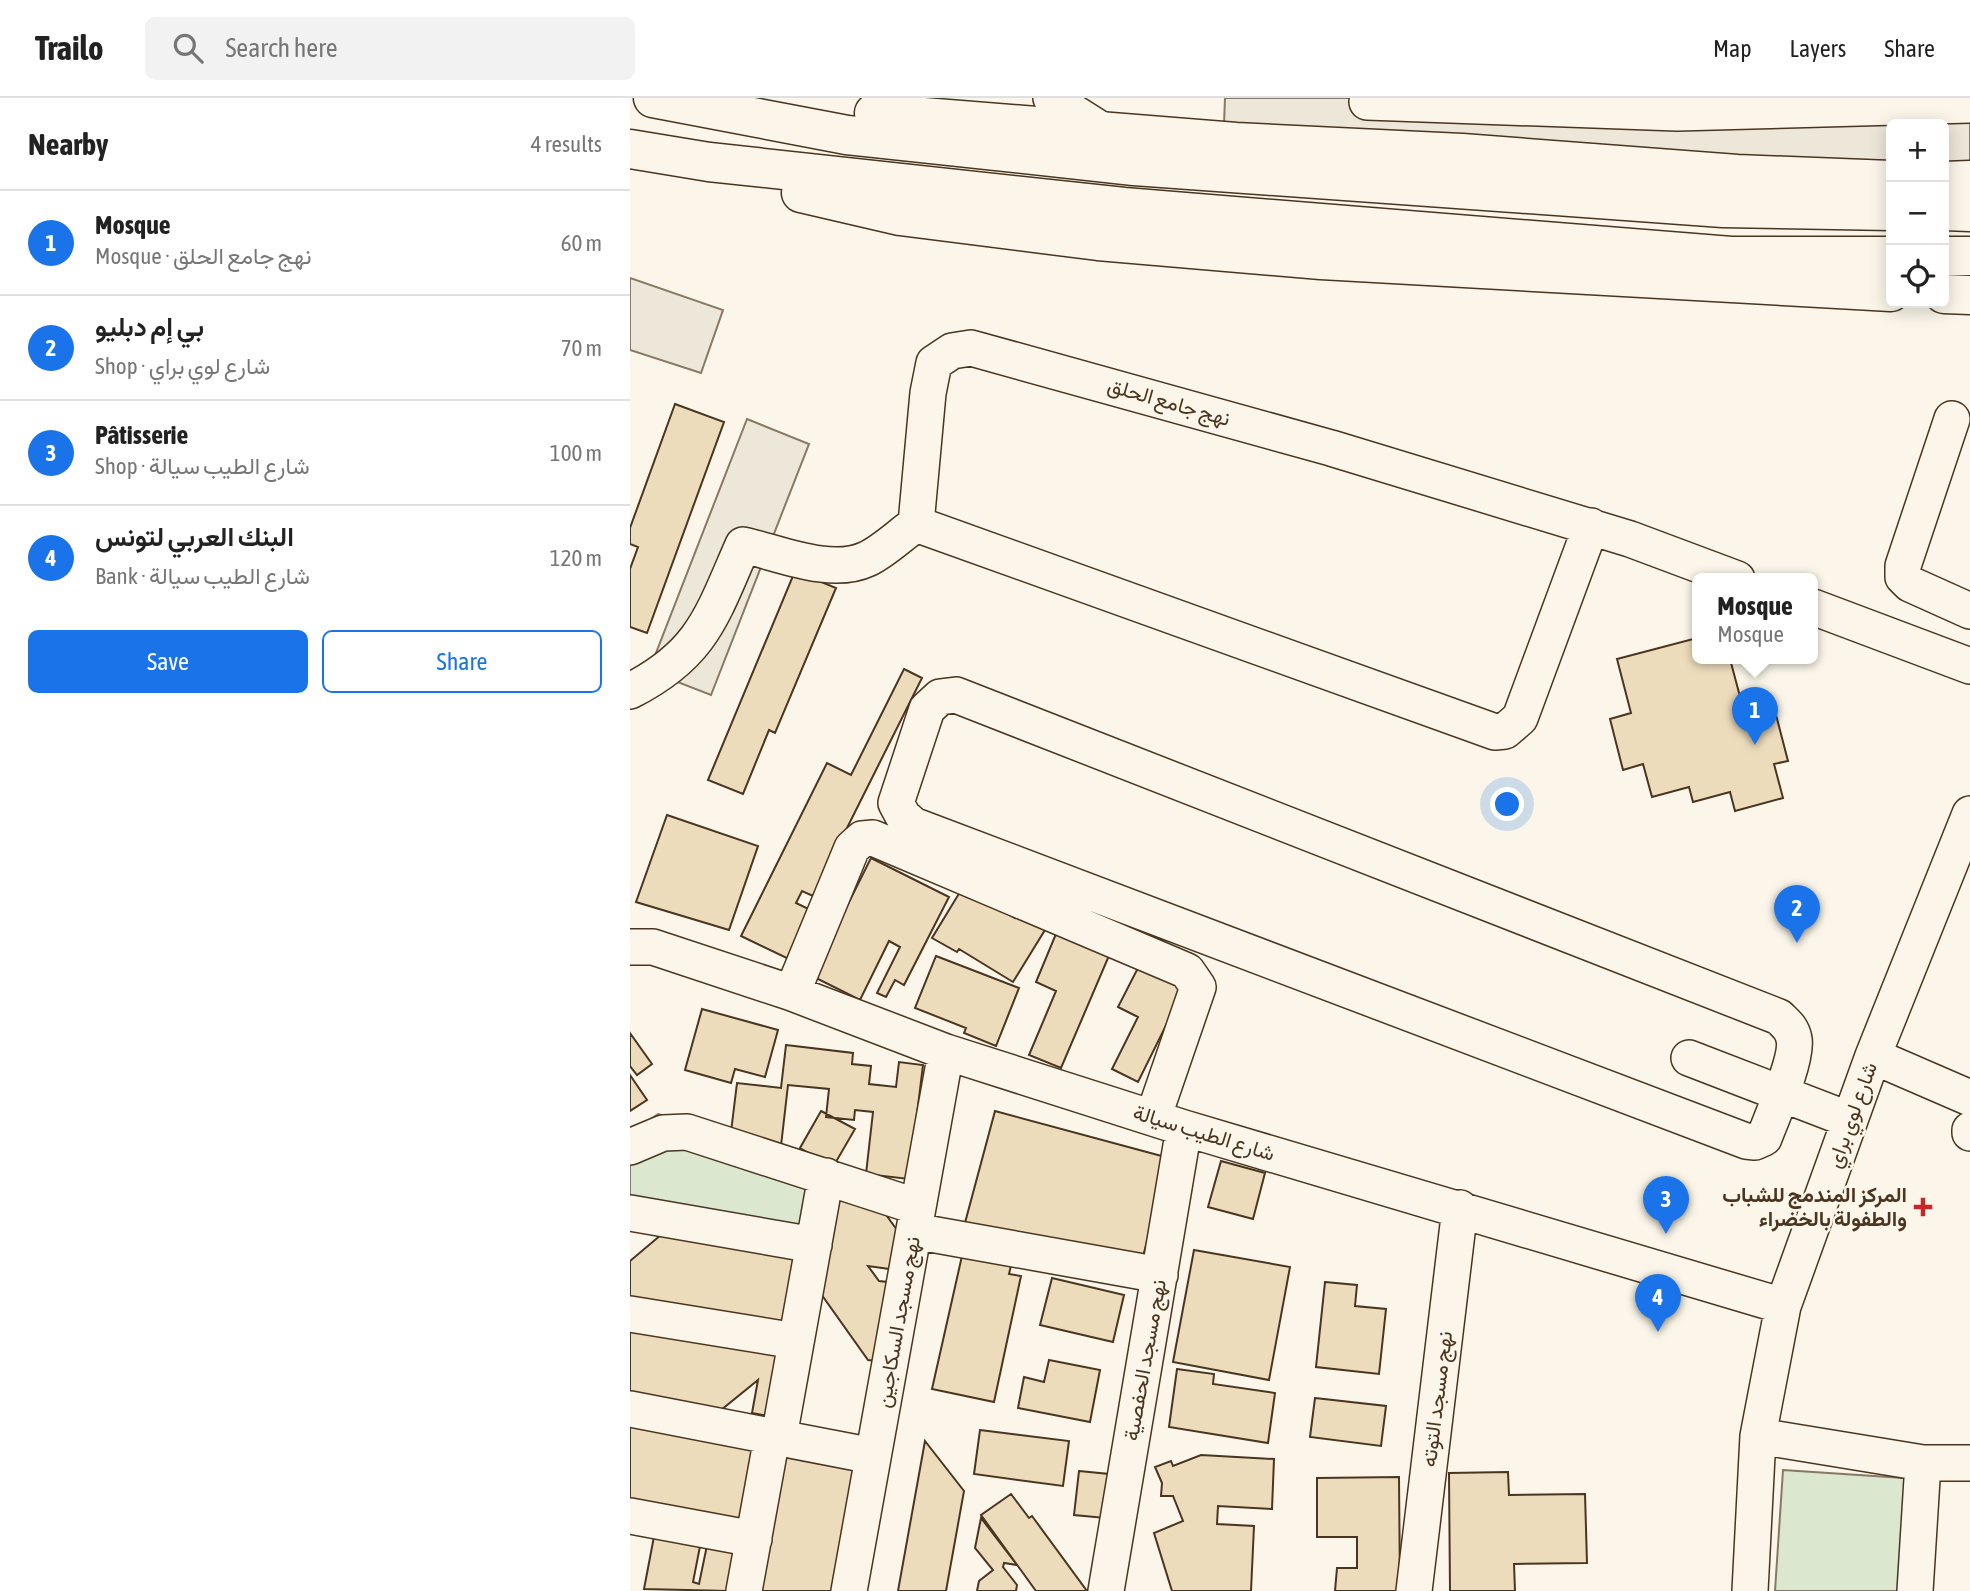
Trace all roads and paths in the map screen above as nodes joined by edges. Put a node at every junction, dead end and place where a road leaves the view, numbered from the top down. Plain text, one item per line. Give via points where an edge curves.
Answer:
1 (653, 98) edge
2 (1051, 98) edge
3 (1367, 102) dead end
4 (1970, 105) edge
5 (712, 107) junction
6 (972, 109) edge
7 (1103, 131) junction
8 (630, 149) edge
9 (709, 162) junction
10 (1886, 180) edge
11 (1970, 180) edge
12 (1949, 181) edge
13 (1886, 211) edge
14 (1949, 211) edge
15 (1970, 212) edge
16 (1886, 256) edge
17 (1949, 256) edge
18 (1970, 256) edge
19 (1886, 292) edge
20 (1949, 294) edge
21 (1970, 295) edge
22 (1952, 419) dead end
23 (916, 524) junction
24 (1591, 526) junction
25 (1720, 573) edge
26 (1818, 609) edge
27 (1970, 611) edge
28 (1970, 666) edge
29 (630, 691) edge
30 (1970, 814) edge
31 (630, 947) edge
32 (792, 993) junction
33 (946, 1052) junction
34 (1872, 1056) junction
35 (1689, 1058) dead end
36 (1782, 1092) junction
37 (1970, 1098) edge
38 (1850, 1120) junction
39 (1169, 1123) junction
40 (630, 1147) edge
41 (826, 1175) junction
42 (1460, 1208) junction
43 (630, 1213) edge
44 (916, 1219) junction
45 (814, 1245) junction
46 (1160, 1275) junction
47 (1783, 1306) junction
48 (630, 1314) edge
49 (796, 1341) junction
50 (630, 1409) edge
51 (1758, 1436) junction
52 (776, 1437) junction
53 (873, 1456) junction
54 (1923, 1463) junction
55 (1970, 1463) edge
56 (630, 1516) edge
57 (754, 1539) junction
58 (744, 1591) edge
59 (849, 1591) edge
60 (1106, 1591) edge
61 (1414, 1591) edge
62 (1750, 1591) edge
63 (1915, 1591) edge

1 - 5 highway
2 - 7 street
3 - 4 street via 1676,113
5 - 6 highway
5 - 13 highway via 847,135 1134,166 1723,208
6 - 7 highway
7 - 10 highway
8 - 9 highway
9 - 16 highway via 1124,207 1731,256
9 - 19 highway via 798,192 900,216 1098,241 1321,260
11 - 12 highway
14 - 15 highway
17 - 18 highway
20 - 21 highway
22 - 27 street via 1903,577
23 - 24 street, نهج جامع الحلق via 934,363 952,351 971,348
23 - 24 street via 1495,732 1505,731 1520,718
23 - 29 street via 866,559 842,565 743,545 706,628 679,659
24 - 25 street, نهج جامع الحلق
26 - 28 street
30 - 34 street, شارع لوي براي
31 - 32 street, شارع الطيب سيالة via 653,947
32 - 33 street, شارع الطيب سيالة
32 - 39 street, نهج مسجد الحفصية via 852,848 862,839 873,838 1194,977 1198,987
33 - 39 street, شارع الطيب سيالة
33 - 44 street, نهج مسجد السكاجين
34 - 37 street
34 - 38 street, شارع لوي براي
35 - 36 street
36 - 36 street via 1764,1138 1746,1141 913,825 896,803 927,709 940,697 956,695 1779,1017 1791,1029 1795,1042
36 - 38 street
38 - 47 street, شارع لوي براي
39 - 42 street, شارع الطيب سيالة
39 - 46 street, نهج مسجد الحفصية
40 - 41 street via 663,1133 687,1132
41 - 44 street
41 - 45 street
42 - 47 street, شارع الطيب سيالة
42 - 61 street, نهج مسجد التوته
43 - 45 street
44 - 46 street
44 - 53 street, نهج مسجد السكاجين
45 - 49 street
46 - 60 street, نهج مسجد الحفصية
47 - 51 street, شارع لوي براي
48 - 49 street
49 - 52 street
50 - 52 street
51 - 54 street
51 - 62 street, شارع لوي براي
52 - 53 street
52 - 57 street
53 - 59 street, نهج مسجد السكاجين
54 - 55 street
54 - 63 street
56 - 57 street
57 - 58 street

